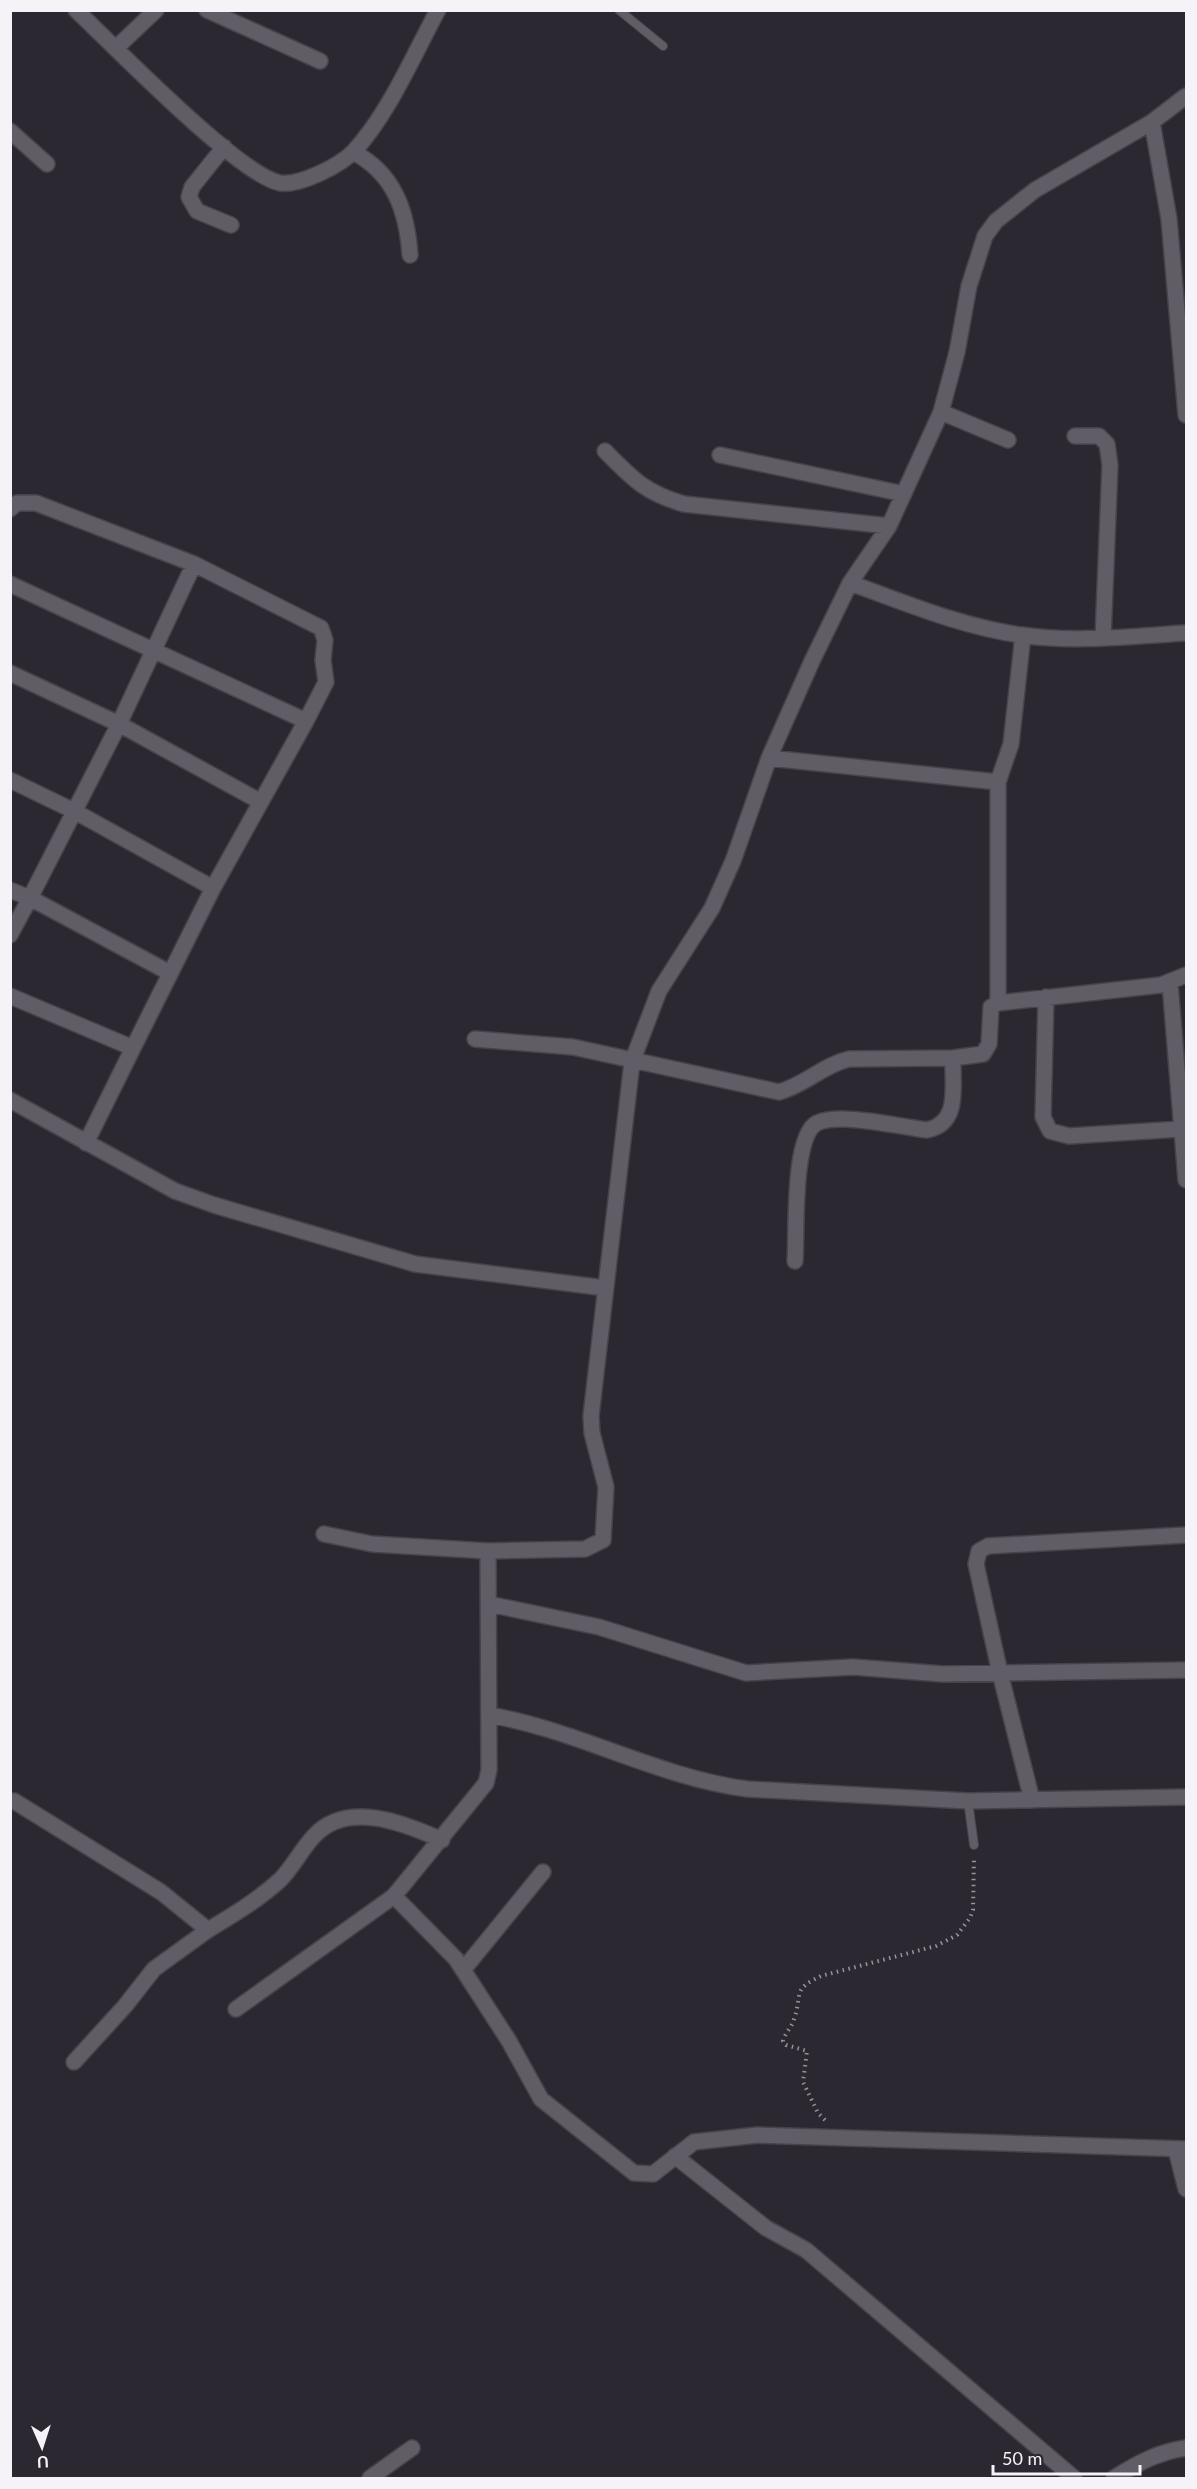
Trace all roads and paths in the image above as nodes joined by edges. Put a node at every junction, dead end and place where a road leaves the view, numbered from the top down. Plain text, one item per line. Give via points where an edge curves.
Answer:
1 (76, 10) edge
2 (156, 10) edge
3 (207, 10) edge
4 (438, 10) edge
5 (619, 10) edge
6 (663, 46) dead end
7 (116, 48) junction
8 (320, 61) dead end
9 (1186, 96) edge
10 (1152, 122) junction
11 (10, 130) edge
12 (224, 147) junction
13 (353, 152) junction
14 (47, 164) dead end
15 (231, 225) dead end
16 (410, 255) dead end
17 (941, 412) junction
18 (1186, 416) edge
19 (1075, 436) dead end
20 (1008, 441) dead end
21 (604, 451) dead end
22 (720, 455) dead end
23 (904, 494) junction
24 (10, 509) edge
25 (889, 526) junction
26 (194, 564) junction
27 (10, 584) edge
28 (850, 584) junction
29 (1186, 633) edge
30 (1023, 635) junction
31 (1103, 638) junction
32 (153, 651) junction
33 (10, 673) edge
34 (306, 721) junction
35 (119, 724) junction
36 (769, 758) junction
37 (10, 780) edge
38 (998, 782) junction
39 (261, 802) junction
40 (74, 811) junction
41 (213, 888) junction
42 (10, 890) edge
43 (30, 898) junction
44 (10, 935) edge
45 (170, 973) junction
46 (1186, 975) edge
47 (1170, 982) junction
48 (10, 996) edge
49 (1046, 997) junction
50 (998, 1003) junction
51 (475, 1039) dead end
52 (133, 1048) junction
53 (953, 1058) junction
54 (632, 1062) junction
55 (10, 1100) edge
56 (1182, 1129) junction
57 (86, 1143) junction
58 (1186, 1180) edge
59 (795, 1261) dead end
60 (605, 1288) junction
61 (324, 1534) dead end
62 (1186, 1535) edge
63 (488, 1551) junction
64 (489, 1604) junction
65 (1186, 1670) edge
66 (1000, 1673) junction
67 (489, 1715) junction
68 (1186, 1797) edge
69 (1032, 1800) junction
70 (14, 1801) dead end
71 (968, 1801) junction
72 (442, 1840) junction
73 (974, 1845) joint
74 (543, 1872) dead end
75 (394, 1896) junction
76 (208, 1930) junction
77 (463, 1970) junction
78 (236, 2009) dead end
79 (74, 2062) dead end
80 (843, 2138) junction
81 (1181, 2150) edge
82 (675, 2156) junction
83 (1186, 2189) edge
84 (412, 2448) dead end
85 (1186, 2448) edge
86 (370, 2478) edge
87 (1074, 2478) edge
88 (1114, 2478) edge

1 - 7 street
2 - 7 street
3 - 8 street
4 - 13 street via 373,128
5 - 6 lane
7 - 12 street
9 - 10 street
10 - 17 street via 1035,190 996,221 978,254
10 - 18 street via 1169,219
11 - 14 street
12 - 13 street via 260,175 282,183 310,177
12 - 15 street via 192,187 189,197 196,211
13 - 16 street via 366,158 391,182 408,228
17 - 20 street
17 - 23 street
19 - 31 street via 1099,436 1107,444 1110,465
21 - 25 street via 657,496 684,504
22 - 23 street
23 - 25 street
24 - 26 street via 17,504 36,503
25 - 28 street
26 - 32 street
26 - 34 street via 321,628 326,682
27 - 32 street
28 - 30 street via 962,623
28 - 36 street
29 - 31 street
30 - 31 street
30 - 38 street via 1011,744
32 - 34 street
32 - 35 street
33 - 35 street
34 - 39 street
35 - 39 street
35 - 40 street
36 - 38 street
36 - 54 street via 712,908 659,991
37 - 40 street
38 - 50 street
39 - 41 street
40 - 41 street
40 - 43 street
41 - 45 street
42 - 43 street
43 - 44 street
43 - 45 street
45 - 52 street
46 - 47 street
47 - 49 street
47 - 56 street
48 - 52 street
49 - 50 street
49 - 56 street via 1043,1117 1050,1131 1069,1136
50 - 53 street via 991,1007 987,1050 976,1057
51 - 54 street via 573,1047
52 - 57 street
53 - 54 street via 849,1059 834,1062 779,1092
53 - 59 street via 952,1106 949,1119 940,1128 927,1130 840,1119 818,1123 808,1131 801,1150
54 - 60 street
55 - 57 street
56 - 58 street
57 - 60 street via 175,1191 387,1257
60 - 63 street via 591,1416 606,1487 603,1540 585,1549
61 - 63 street via 372,1544
62 - 66 street via 988,1546 979,1551 976,1564
63 - 64 street
64 - 66 street via 599,1627 746,1673 853,1667 943,1674
64 - 67 street
65 - 66 street
66 - 69 street
67 - 71 street via 543,1726 642,1763 724,1786
67 - 72 street via 489,1777
68 - 69 street
69 - 71 street
70 - 76 street via 161,1892
71 - 73 lane
72 - 75 street
72 - 76 street via 384,1820 356,1816 332,1822 313,1837 281,1879
73 - 80 path via 973,1910 957,1935 936,1946 821,1976 797,1995 795,2018 784,2043 807,2051 804,2085 820,2116
74 - 77 street
75 - 77 street
75 - 78 street
76 - 79 street via 154,1969
77 - 82 street via 545,2103 634,2173 653,2174
80 - 81 street
80 - 82 street via 758,2134 705,2139
81 - 83 street
82 - 87 street via 766,2228 806,2250
84 - 86 street
85 - 88 street via 1149,2457

